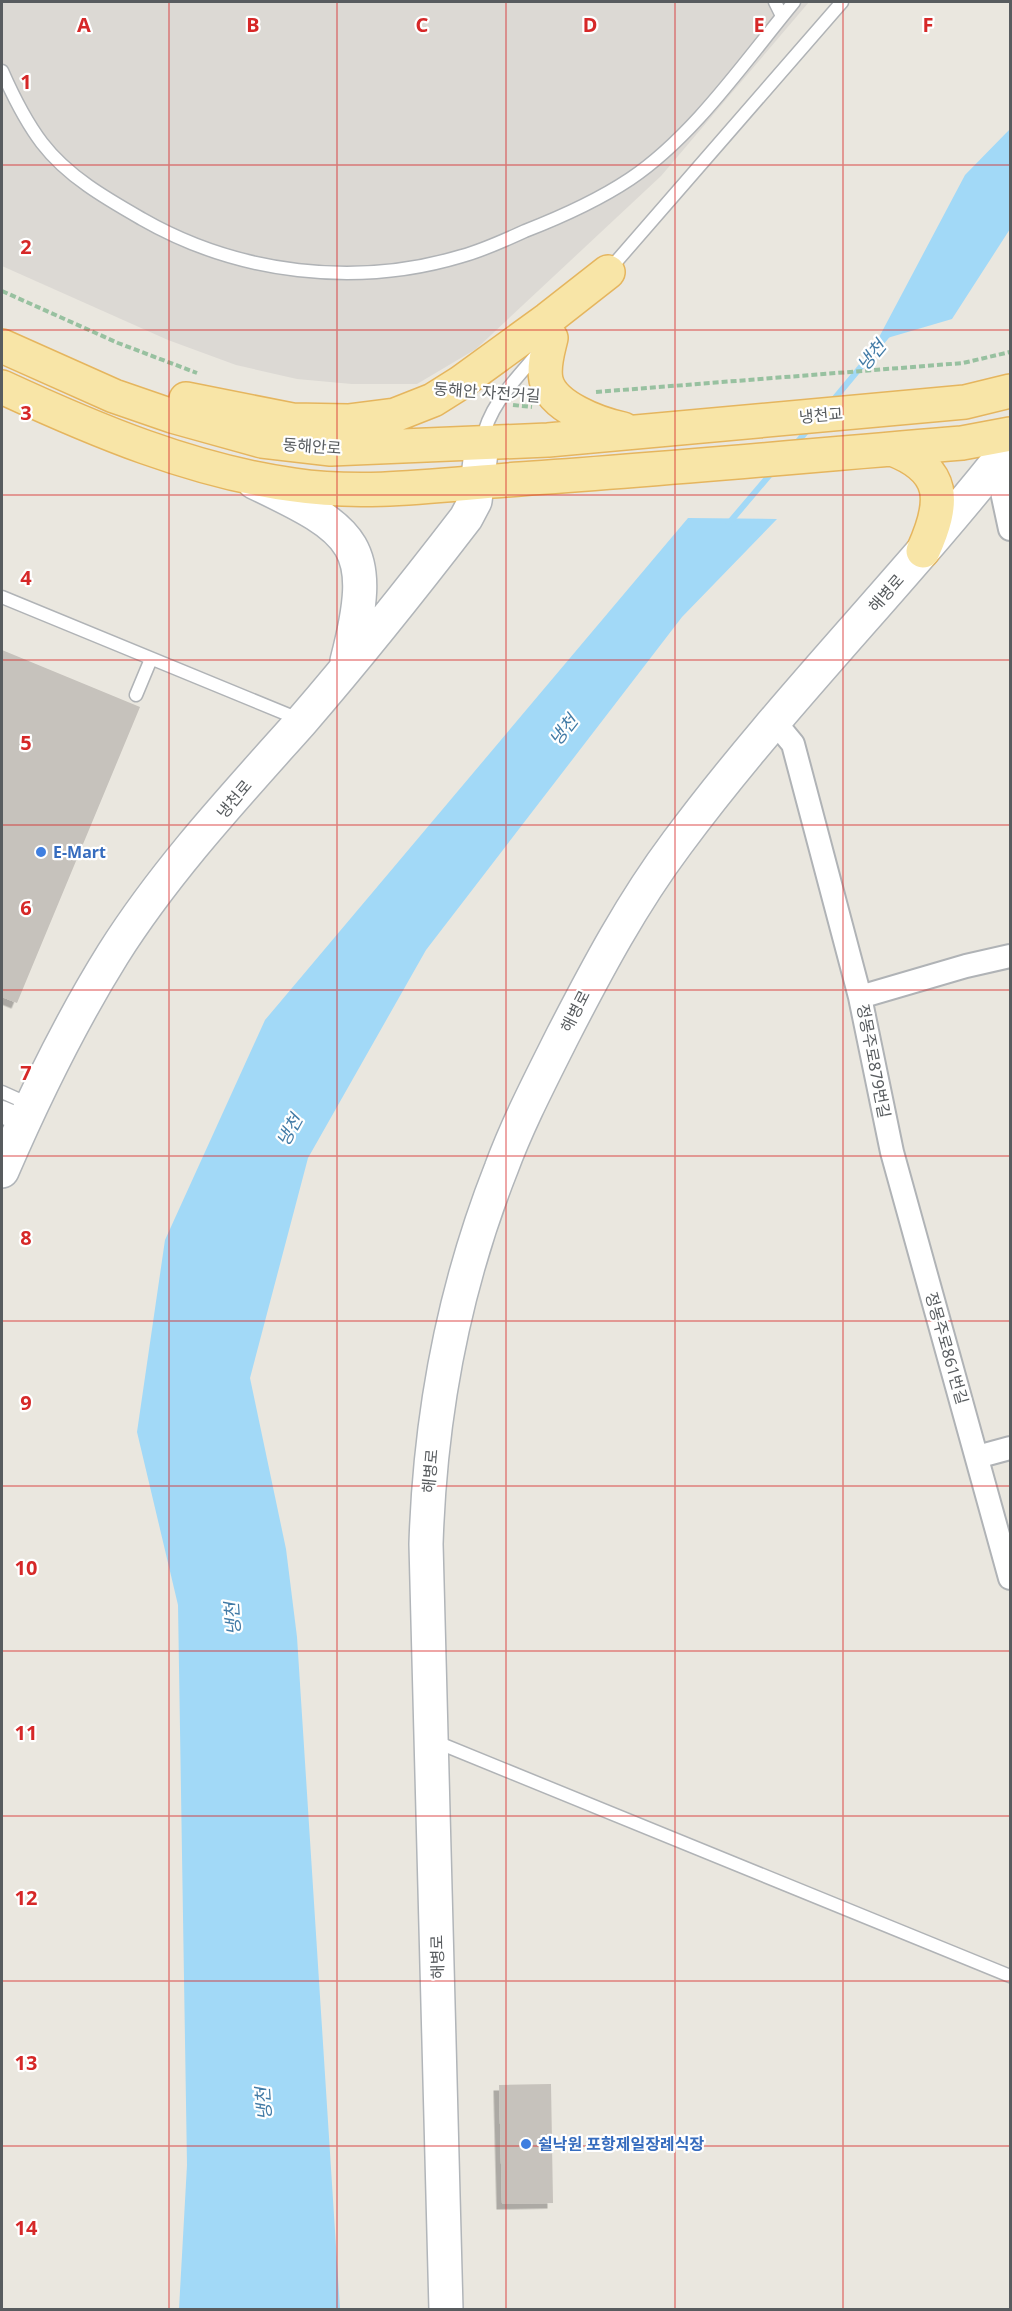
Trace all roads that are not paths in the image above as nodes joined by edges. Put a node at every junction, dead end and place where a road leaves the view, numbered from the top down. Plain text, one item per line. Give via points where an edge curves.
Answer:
1 (775, 2) edge
2 (795, 2) edge
3 (842, 2) edge
4 (783, 16) junction
5 (2, 71) edge
6 (608, 272) junction
7 (558, 329) junction
8 (2, 346) edge
9 (62, 374) junction
10 (2, 387) edge
11 (1006, 392) edge
12 (640, 432) junction
13 (1011, 434) edge
14 (482, 444) junction
15 (892, 448) junction
16 (1003, 455) edge
17 (242, 476) junction
18 (479, 482) junction
19 (1011, 529) edge
20 (923, 551) junction
21 (2, 597) edge
22 (151, 659) junction
23 (344, 671) junction
24 (136, 695) dead end
25 (302, 720) junction
26 (774, 721) junction
27 (1011, 956) edge
28 (860, 997) junction
29 (2, 1092) edge
30 (18, 1113) edge
31 (2, 1171) edge
32 (907, 1206) joint
33 (1011, 1448) edge
34 (977, 1457) junction
35 (1011, 1578) edge
36 (432, 1740) junction
37 (1011, 1976) edge
38 (446, 2310) edge

1 - 4 lane
2 - 4 lane
3 - 6 lane
4 - 5 lane via 687,129 629,179 577,209 494,244 462,256 389,270 315,272 251,264 184,241 150,224 62,164 32,128
6 - 7 lane
6 - 9 main road via 460,383 433,400 395,415 348,422 292,420
7 - 12 main road via 545,363 549,389 572,395 588,418
7 - 14 lane via 496,404
8 - 9 main road, 동해안로
9 - 14 main road, 동해안로 via 172,416 262,441 331,449
10 - 17 main road via 147,447
11 - 12 main road, 냉천교 via 965,402
12 - 14 main road, 동해안로
13 - 15 main road
14 - 18 street, 냉천로
15 - 18 main road
15 - 20 main road via 922,464 934,482 937,511
16 - 19 street, 해병로
16 - 20 street, 해병로
17 - 18 main road via 296,486 354,489
17 - 23 street via 331,523 356,555 360,602
18 - 23 street, 냉천로 via 466,518
20 - 26 street, 해병로
21 - 22 lane
22 - 24 lane
22 - 25 lane
23 - 25 street, 냉천로
25 - 30 street, 냉천로 via 140,915
26 - 28 street via 793,744
26 - 36 street, 해병로 via 676,843 624,922 520,1122 485,1214 456,1313 431,1459 426,1544
27 - 28 street, 정몽주로879번길
28 - 32 street, 정몽주로879번길
29 - 30 lane
30 - 31 street, 냉천로
32 - 34 street, 정몽주로861번길
33 - 34 street
34 - 35 street, 정몽주로861번길
36 - 37 lane
36 - 38 street, 해병로

